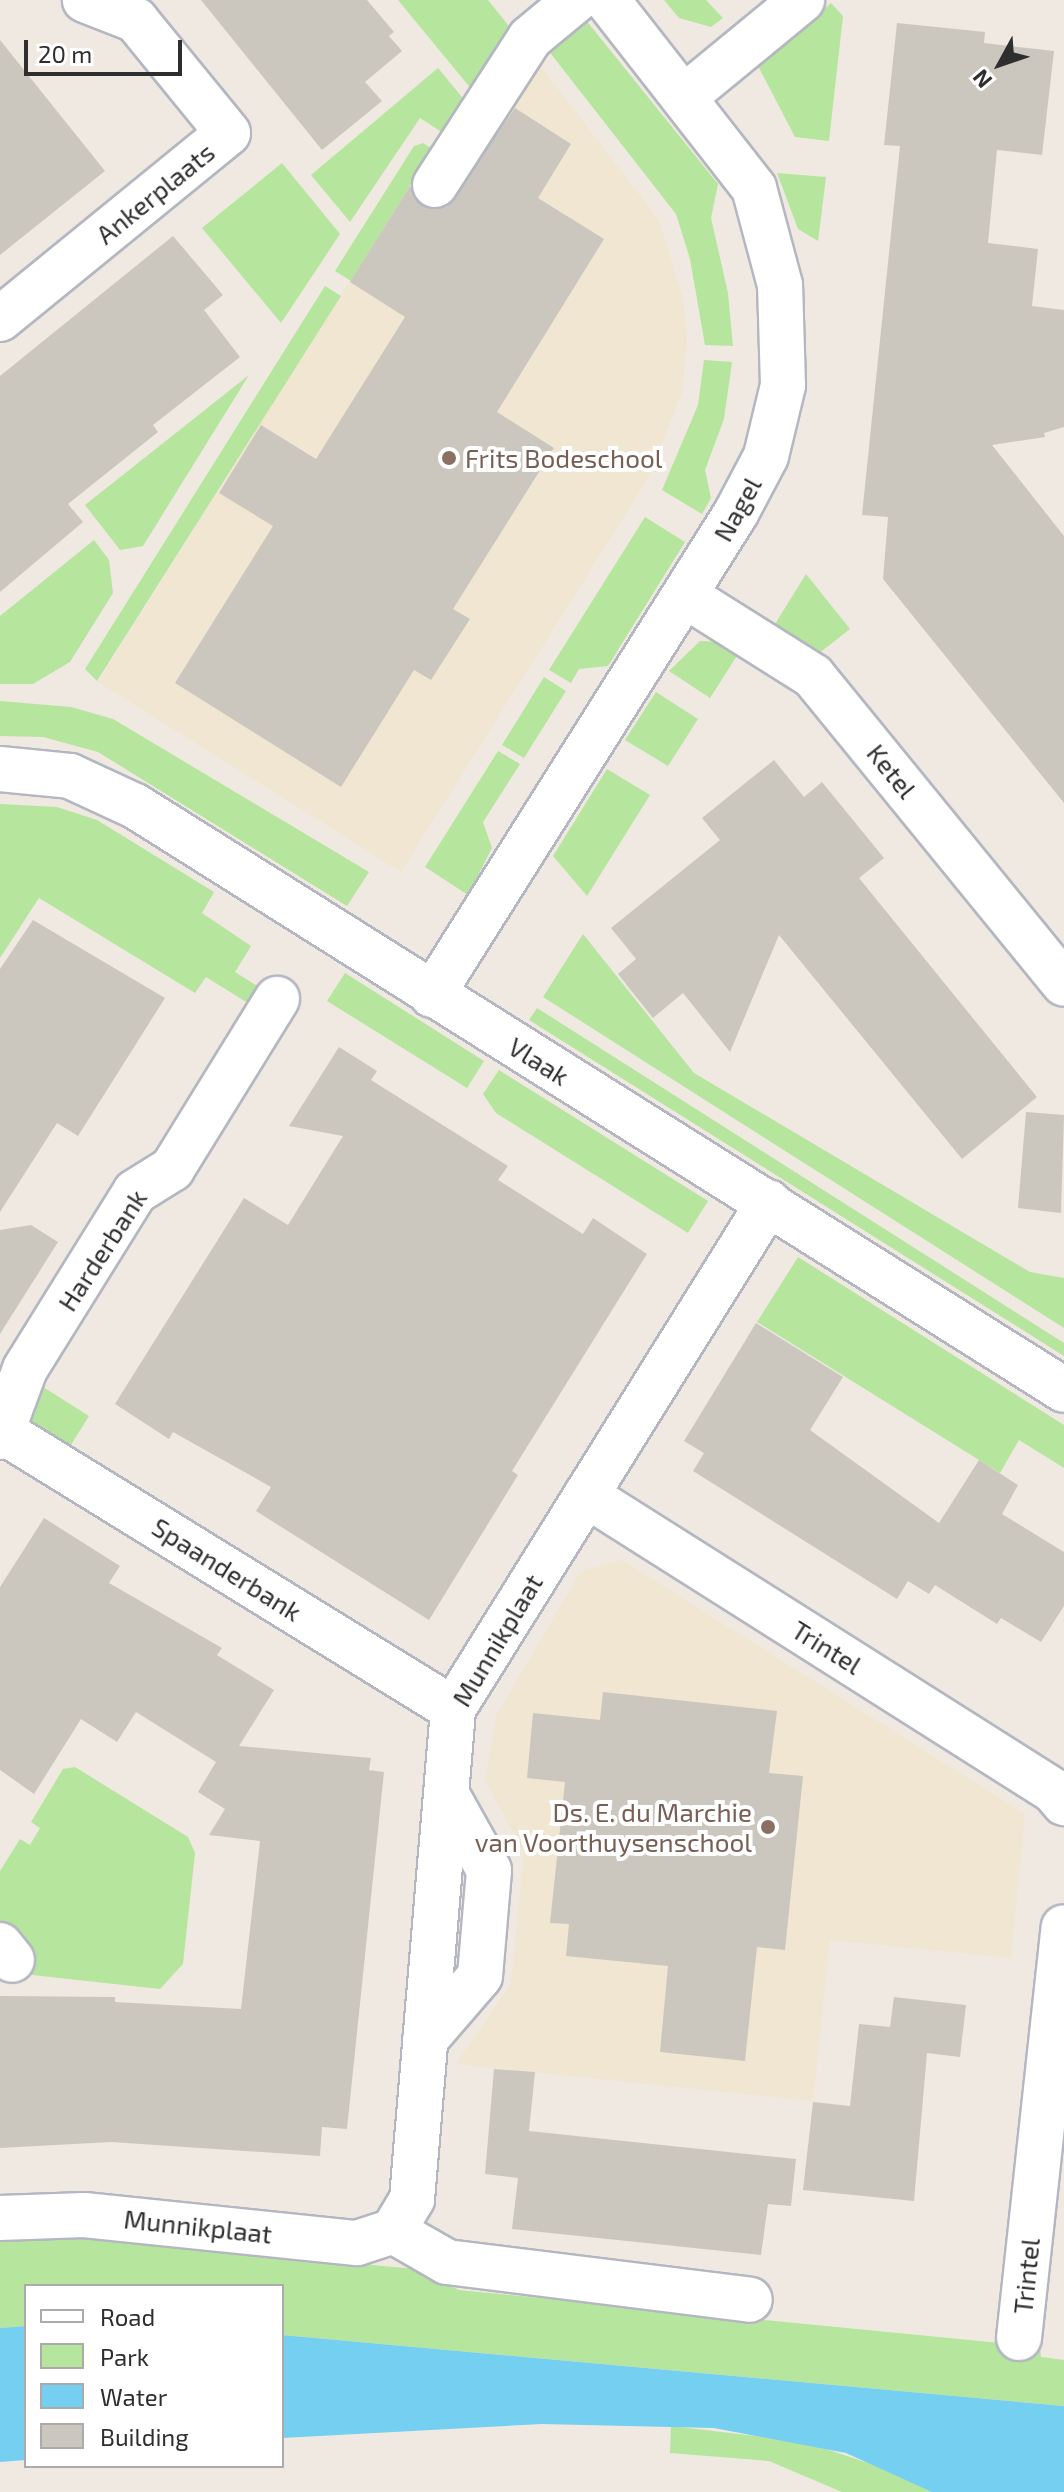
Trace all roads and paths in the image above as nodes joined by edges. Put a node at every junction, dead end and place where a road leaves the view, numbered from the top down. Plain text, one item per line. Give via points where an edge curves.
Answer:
1 (85, 0) edge
2 (576, 0) edge
3 (607, 0) edge
4 (797, 2) edge
5 (684, 97) junction
6 (435, 185) dead end
7 (0, 319) edge
8 (686, 596) junction
9 (0, 769) edge
10 (1064, 984) edge
11 (432, 995) junction
12 (277, 999) dead end
13 (769, 1202) junction
14 (1064, 1390) edge
15 (1, 1433) edge
16 (586, 1495) junction
17 (453, 1709) junction
18 (1064, 1803) edge
19 (1064, 1927) edge
20 (0, 2218) edge
21 (393, 2231) junction
22 (750, 2300) dead end
23 (1019, 2338) dead end

1 - 7 street, Ankerplaats via 136,20 228,133
2 - 6 street via 530,38
3 - 5 street, Nagel
4 - 5 street
5 - 8 street, Nagel via 743,171 764,210 784,334 783,385 766,456
8 - 10 street, Ketel via 813,676
8 - 11 street, Nagel
9 - 11 street, Vlaak via 49,771 107,791
11 - 13 street, Vlaak
12 - 15 street, Harderbank via 172,1169 135,1192 25,1369
13 - 14 street, Vlaak
13 - 16 street, Munnikplaat
15 - 17 street, Spaanderbank
16 - 17 street, Munnikplaat
16 - 18 street, Trintel via 1054,1791
17 - 21 street, Munnikplaat via 412,2199
19 - 23 street, Trintel
20 - 21 street, Munnikplaat via 84,2215 357,2243
21 - 22 street via 447,2262

